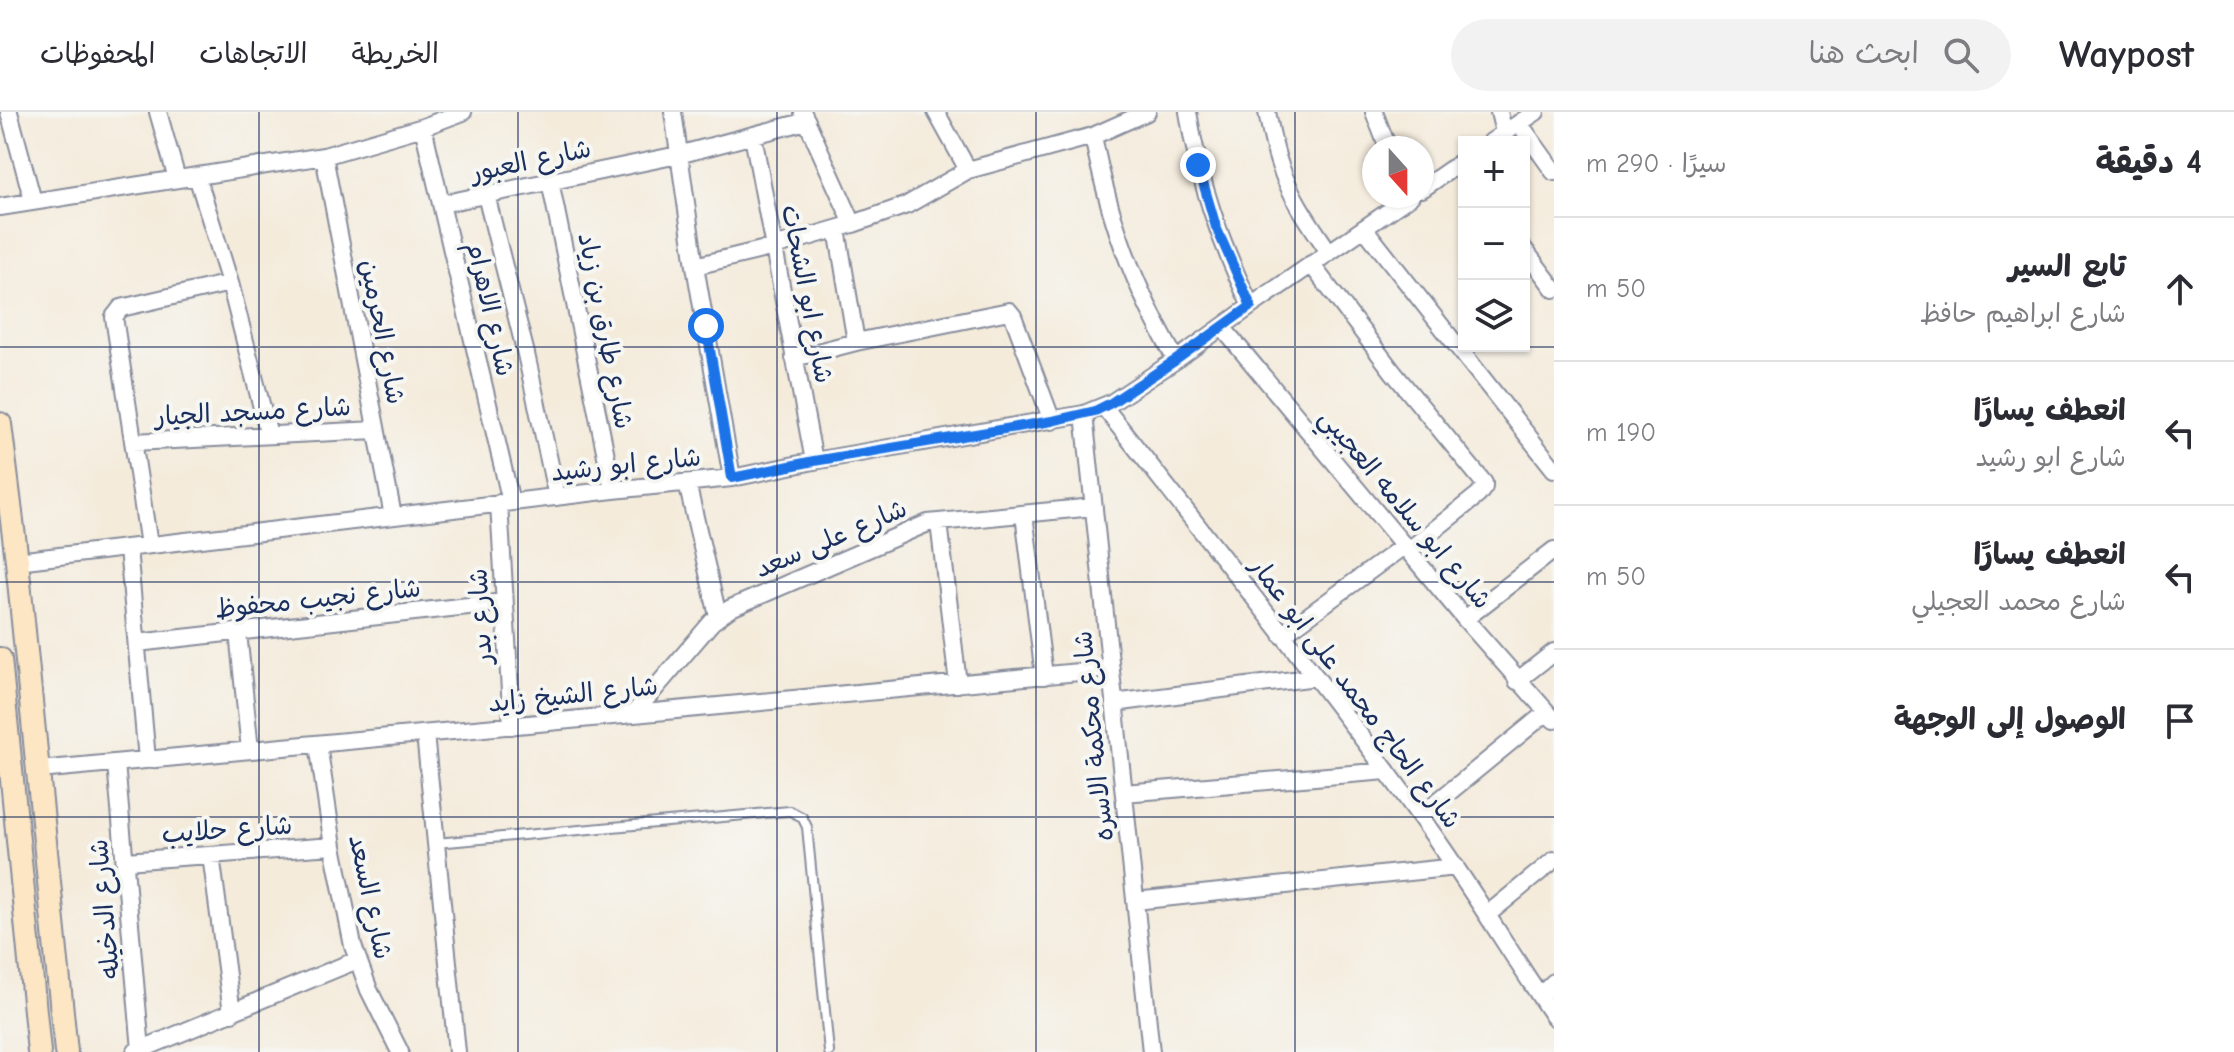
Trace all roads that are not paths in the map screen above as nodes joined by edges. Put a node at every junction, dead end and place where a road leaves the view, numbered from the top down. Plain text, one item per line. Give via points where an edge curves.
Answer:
1 (9, 112) edge
2 (158, 112) edge
3 (463, 112) edge
4 (673, 112) edge
5 (936, 112) edge
6 (1147, 112) edge
7 (1188, 112) edge
8 (1267, 112) edge
9 (1374, 112) edge
10 (1499, 112) edge
11 (1536, 112) edge
12 (805, 116) edge
13 (1519, 123) junction
14 (423, 127) junction
15 (753, 136) junction
16 (1093, 136) junction
17 (1383, 136) edge
18 (1498, 136) edge
19 (1501, 136) edge
20 (678, 155) junction
21 (324, 156) junction
22 (1458, 167) edge
23 (968, 170) junction
24 (1554, 172) edge
25 (197, 176) junction
26 (177, 179) junction
27 (550, 181) junction
28 (1434, 182) edge
29 (486, 195) junction
30 (33, 201) junction
31 (441, 204) junction
32 (0, 207) edge
33 (1393, 208) edge
34 (845, 226) junction
35 (1364, 228) junction
36 (774, 247) junction
37 (1329, 252) junction
38 (1530, 257) edge
39 (1311, 264) junction
40 (695, 266) junction
41 (230, 283) junction
42 (1554, 289) edge
43 (1251, 306) junction
44 (1222, 327) junction
45 (856, 342) junction
46 (794, 358) junction
47 (1176, 360) junction
48 (1104, 407) junction
49 (1084, 414) junction
50 (1052, 421) junction
51 (0, 424) edge
52 (376, 430) junction
53 (269, 435) junction
54 (133, 442) junction
55 (814, 461) junction
56 (1554, 469) edge
57 (732, 478) junction
58 (687, 483) junction
59 (613, 490) junction
60 (557, 497) junction
61 (505, 503) junction
62 (1094, 507) junction
63 (1024, 514) junction
64 (393, 516) junction
65 (939, 522) junction
66 (149, 545) junction
67 (128, 548) junction
68 (1407, 548) junction
69 (1554, 550) edge
70 (17, 561) junction
71 (504, 602) junction
72 (718, 616) junction
73 (1465, 619) junction
74 (238, 632) junction
75 (1282, 635) junction
76 (137, 643) junction
77 (1554, 652) edge
78 (0, 659) edge
79 (1111, 669) junction
80 (1044, 676) junction
81 (1316, 677) junction
82 (1517, 681) junction
83 (958, 684) junction
84 (1114, 703) junction
85 (634, 713) junction
86 (1550, 716) edge
87 (512, 726) junction
88 (4, 734) edge
89 (425, 734) junction
90 (318, 744) junction
91 (250, 750) junction
92 (147, 760) junction
93 (116, 763) junction
94 (39, 770) junction
95 (1387, 771) junction
96 (6, 773) edge
97 (1124, 793) junction
98 (1420, 816) junction
99 (436, 843) junction
100 (333, 846) junction
101 (211, 855) junction
102 (1554, 860) edge
103 (125, 861) junction
104 (1456, 867) junction
105 (1135, 901) junction
106 (1488, 914) junction
107 (357, 960) junction
108 (1554, 982) edge
109 (1540, 996) junction
110 (232, 1013) junction
111 (1554, 1017) edge
112 (138, 1051) edge
113 (39, 1052) edge
114 (66, 1052) edge
115 (400, 1052) edge
116 (457, 1052) edge
117 (829, 1052) edge
118 (1151, 1052) edge

1 - 30 street
2 - 26 street
3 - 14 street
4 - 20 street
5 - 23 street
6 - 16 street
7 - 43 street via 1216,227
8 - 37 street via 1290,190
9 - 17 street
10 - 18 street
11 - 13 street
12 - 15 street, شارع العبور
12 - 34 street
13 - 19 street
13 - 24 street
14 - 21 street
14 - 31 street, شارع الاهرام
15 - 20 street, شارع العبور
15 - 36 street, شارع ابو الشحات
16 - 23 street
16 - 47 street via 1126,259
20 - 27 street, شارع العبور
20 - 40 street
21 - 25 street
21 - 52 street, شارع الحرمين
22 - 28 street
23 - 34 street via 907,205
25 - 26 street
25 - 41 street
26 - 30 street
27 - 29 street, شارع العبور
27 - 59 street, شارع طارق بن زياد
29 - 31 street, شارع العبور
29 - 60 street
30 - 32 street
31 - 61 street, شارع الاهرام
33 - 35 street, شارع ابو رشيد
34 - 36 street
34 - 45 street
35 - 37 street, شارع ابو رشيد
35 - 56 street
36 - 40 street
36 - 46 street, شارع ابو الشحات
37 - 39 street, شارع ابو رشيد
38 - 42 street
39 - 43 street, شارع ابو رشيد
39 - 68 street via 1484,483 1478,495
40 - 57 street
41 - 53 street
41 - 54 street, شارع مسجد الجيار via 115,313
43 - 44 street, شارع ابو رشيد
44 - 47 street, شارع ابو رشيد
44 - 68 street, شارع ابو سلامه العجيبي
45 - 46 street
45 - 50 street via 1006,311 1013,316
46 - 55 street, شارع ابو الشحات
47 - 48 street, شارع ابو رشيد
48 - 49 street, شارع ابو رشيد
48 - 75 street, شارع الحاج محمد على ابو عمار
49 - 50 street, شارع ابو رشيد
49 - 62 street, شارع محكمة الاسره
50 - 55 street, شارع ابو رشيد
51 - 70 street
52 - 53 street, شارع مسجد الجيار
52 - 64 street, شارع الحرمين
53 - 54 street, شارع مسجد الجيار
54 - 66 street, شارع مسجد الجيار
55 - 57 street, شارع ابو رشيد
57 - 58 street, شارع ابو رشيد
58 - 59 street, شارع ابو رشيد
58 - 72 street
59 - 60 street, شارع ابو رشيد
60 - 61 street, شارع ابو رشيد
61 - 64 street, شارع ابو رشيد
61 - 71 street, شارع بدر
62 - 63 street, شارع على سعد
62 - 79 street, شارع محكمة الاسره
63 - 65 street, شارع على سعد
63 - 80 street
64 - 66 street, شارع ابو رشيد
65 - 72 street, شارع على سعد
65 - 83 street
66 - 67 street, شارع ابو رشيد
67 - 70 street, شارع ابو رشيد
67 - 76 street
68 - 73 street, شارع ابو سلامه العجيبي
68 - 75 street
69 - 73 street
70 - 94 street
71 - 74 street, شارع نجيب محفوظ
71 - 87 street, شارع بدر
72 - 85 street, شارع على سعد
73 - 82 street, شارع ابو سلامه العجيبي
74 - 76 street, شارع نجيب محفوظ
74 - 91 street
75 - 81 street, شارع الحاج محمد على ابو عمار
76 - 92 street
77 - 82 street
78 - 88 street
79 - 80 street, شارع الشيخ زايد
79 - 84 street, شارع محكمة الاسره
80 - 83 street, شارع الشيخ زايد
81 - 84 street
81 - 95 street, شارع الحاج محمد على ابو عمار
82 - 86 street, شارع ابو سلامه العجيبي
83 - 85 street, شارع الشيخ زايد
84 - 97 street, شارع محكمة الاسره
85 - 87 street, شارع الشيخ زايد
86 - 98 street
87 - 89 street, شارع الشيخ زايد
88 - 96 street
89 - 90 street, شارع الشيخ زايد
89 - 99 street
90 - 91 street, شارع الشيخ زايد
90 - 100 street, شارع السعد
91 - 92 street, شارع الشيخ زايد
92 - 93 street, شارع الشيخ زايد
93 - 94 street, شارع الشيخ زايد
93 - 103 street, شارع الدخيله
94 - 114 street
95 - 97 street
95 - 98 street, شارع الحاج محمد على ابو عمار
96 - 113 street
97 - 105 street, شارع محكمة الاسره
98 - 104 street, شارع الحاج محمد على ابو عمار
99 - 116 street
99 - 117 lane via 790,811 802,817
100 - 101 street, شارع حلايب
100 - 107 street, شارع السعد
101 - 103 street, شارع حلايب
101 - 110 street
102 - 106 street
103 - 112 street, شارع الدخيله
104 - 105 street
104 - 106 street, شارع الحاج محمد على ابو عمار
105 - 118 street, شارع محكمة الاسره
106 - 109 street, شارع الحاج محمد على ابو عمار
107 - 110 street
107 - 115 street, شارع السعد
108 - 109 street
109 - 111 street, شارع الحاج محمد على ابو عمار
110 - 112 street

